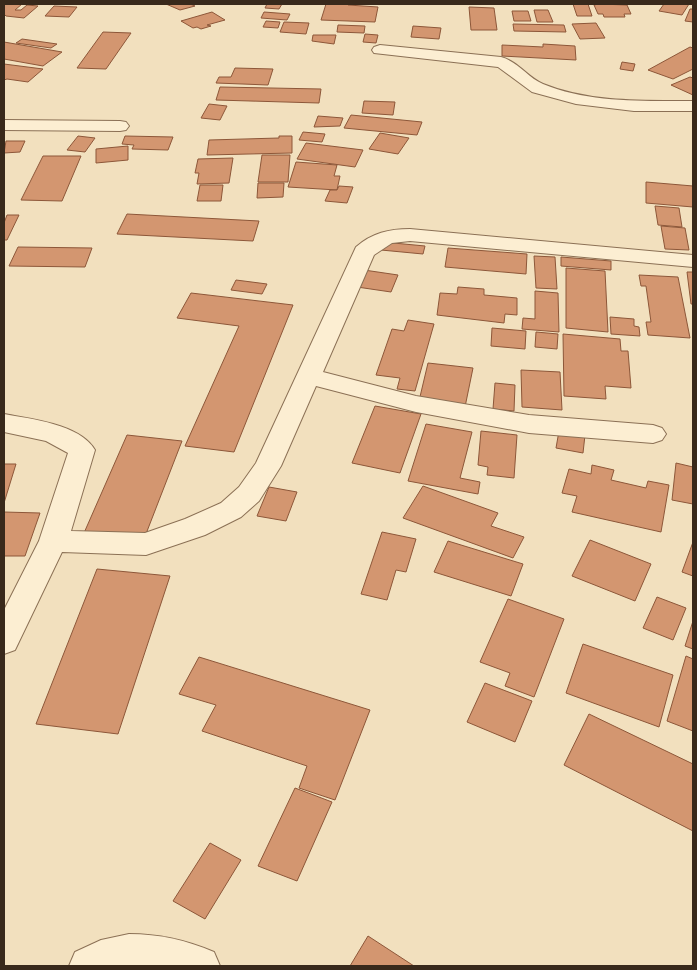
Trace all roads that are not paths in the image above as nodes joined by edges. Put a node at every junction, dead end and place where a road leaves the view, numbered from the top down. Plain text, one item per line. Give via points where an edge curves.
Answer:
1 (380, 50) dead end
2 (693, 106) edge
3 (4, 125) edge
4 (120, 126) dead end
5 (693, 261) edge
6 (308, 376) junction
7 (4, 423) edge
8 (653, 434) dead end
9 (53, 541) junction
10 (4, 641) edge
11 (89, 966) edge
12 (200, 966) edge

1 - 2 street via 509,64 531,85 591,103
3 - 4 street
5 - 6 street via 390,235 364,252
6 - 8 street via 416,404 529,424
6 - 9 street via 268,466 249,494 231,510 146,544
7 - 9 street via 64,438 82,450
9 - 10 street
11 - 12 street via 136,953 183,958

